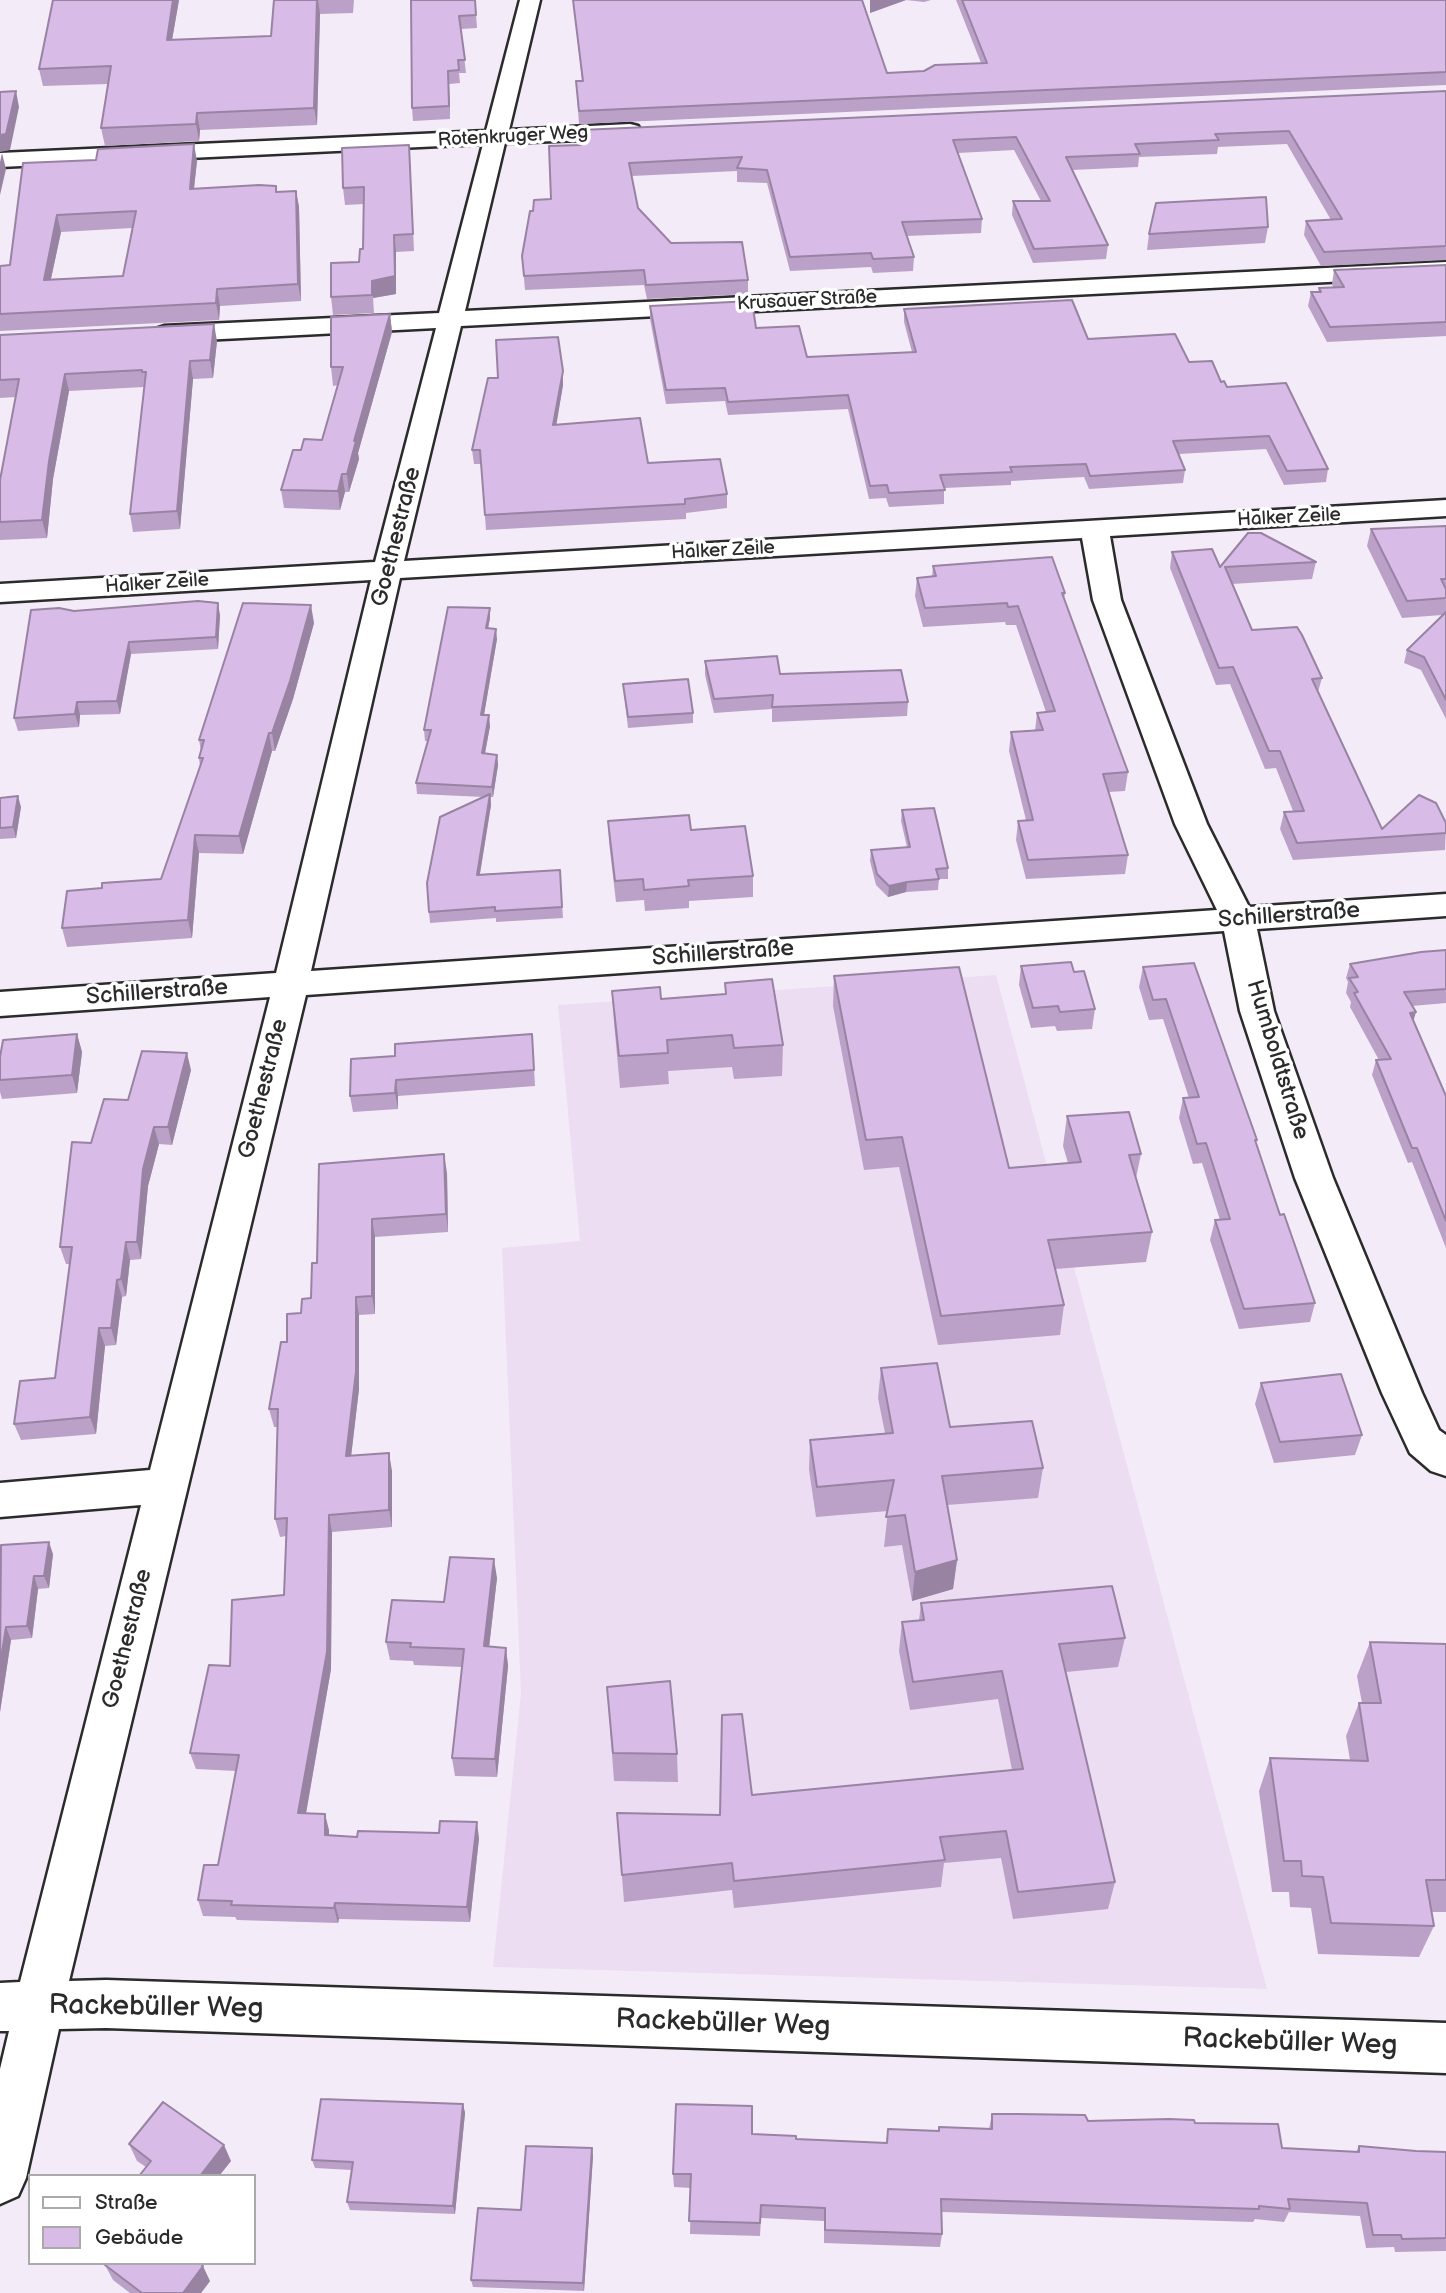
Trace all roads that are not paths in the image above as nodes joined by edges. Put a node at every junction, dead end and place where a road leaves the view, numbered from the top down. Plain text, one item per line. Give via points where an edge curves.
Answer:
1 (530, 0) edge
2 (645, 131) edge
3 (496, 138) junction
4 (0, 160) edge
5 (1446, 269) edge
6 (452, 320) junction
7 (136, 335) edge
8 (1446, 508) edge
9 (1095, 530) junction
10 (388, 569) junction
11 (0, 593) edge
12 (1446, 905) edge
13 (1238, 919) junction
14 (291, 984) junction
15 (0, 1004) edge
16 (1446, 1460) edge
17 (165, 1486) junction
18 (0, 1500) edge
19 (19, 2006) edge
20 (1446, 2048) edge
21 (0, 2178) edge

1 - 3 street, Goethestraße
2 - 3 street, Rotenkruger Weg
3 - 4 street, Rotenkruger Weg
3 - 6 street, Goethestraße
5 - 6 street, Krusauer Straße
6 - 7 street, Krusauer Straße
6 - 10 street, Goethestraße
8 - 9 street, Halker Zeile
9 - 10 street, Halker Zeile
9 - 13 street, Humboldtstraße via 1111,612 1191,824
10 - 11 street, Halker Zeile
10 - 14 street, Goethestraße
12 - 13 street, Schillerstraße
13 - 14 street, Schillerstraße
13 - 16 street, Humboldtstraße via 1257,1011 1314,1178 1407,1405 1424,1441
14 - 15 street, Schillerstraße
14 - 17 street, Goethestraße
17 - 18 street
17 - 19 street, Goethestraße
19 - 20 street, Rackebüller Weg via 106,2004
19 - 21 street, Goethestraße

